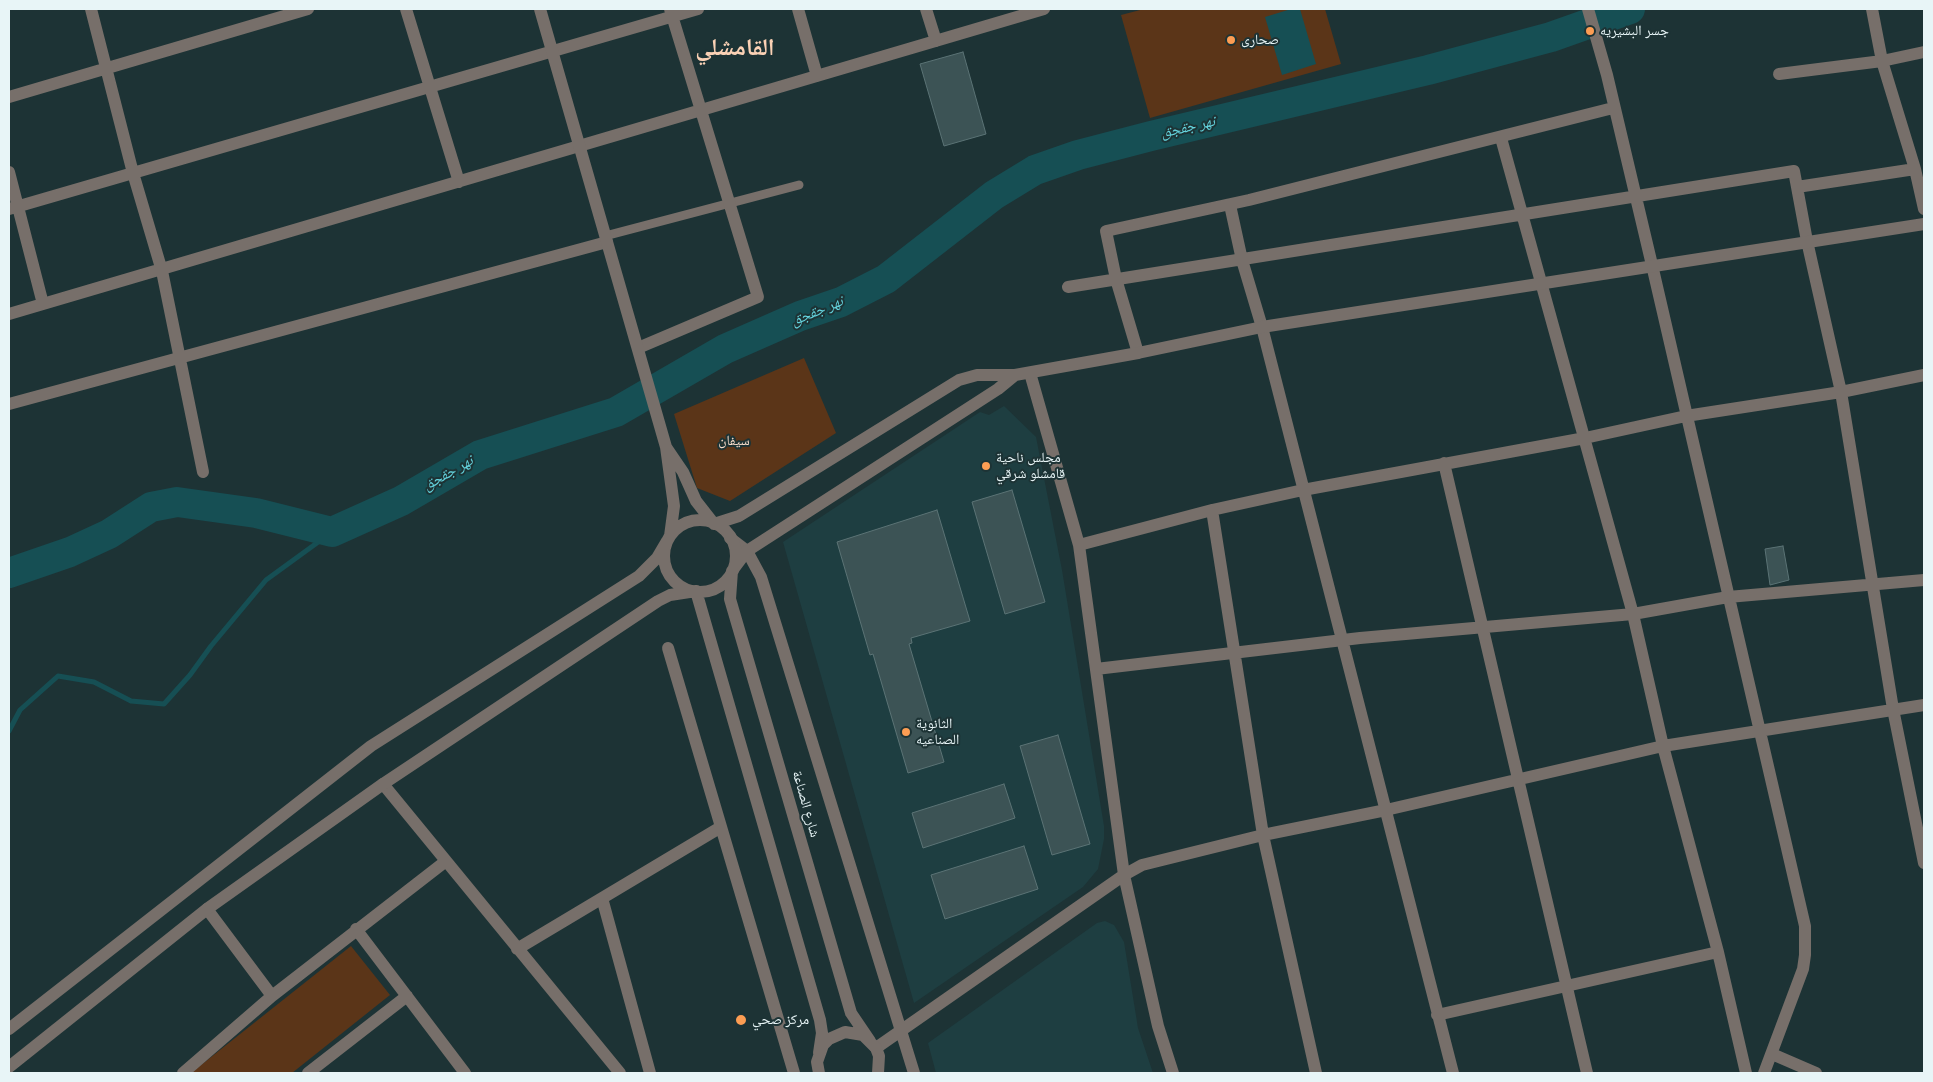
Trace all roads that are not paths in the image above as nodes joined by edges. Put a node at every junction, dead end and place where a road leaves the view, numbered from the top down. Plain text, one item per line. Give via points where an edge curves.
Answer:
1 (91, 9) edge
2 (308, 9) edge
3 (406, 9) edge
4 (540, 9) edge
5 (698, 9) edge
6 (798, 9) edge
7 (926, 9) edge
8 (1044, 9) edge
9 (1872, 9) edge
10 (671, 12) edge
11 (1589, 12) edge
12 (936, 41) junction
13 (552, 51) junction
14 (1924, 52) edge
15 (1882, 61) junction
16 (106, 68) junction
17 (1779, 74) dead end
18 (817, 76) junction
19 (429, 87) junction
20 (9, 97) edge
21 (1613, 108) junction
22 (701, 110) junction
23 (1501, 138) junction
24 (580, 146) junction
25 (1915, 169) junction
26 (9, 172) edge
27 (133, 173) junction
28 (459, 182) junction
29 (799, 185) dead end
30 (1797, 187) junction
31 (1636, 195) junction
32 (729, 203) junction
33 (1230, 205) junction
34 (13, 208) edge
35 (1924, 209) edge
36 (1523, 215) junction
37 (1924, 224) edge
38 (606, 239) junction
39 (1807, 241) junction
40 (1242, 260) junction
41 (1652, 265) junction
42 (162, 271) junction
43 (1116, 279) junction
44 (1542, 282) junction
45 (1068, 287) dead end
46 (43, 304) junction
47 (9, 314) edge
48 (1262, 327) junction
49 (638, 348) junction
50 (1138, 353) junction
51 (180, 356) junction
52 (1030, 373) junction
53 (1924, 375) edge
54 (1015, 376) junction
55 (1841, 392) junction
56 (9, 404) edge
57 (1686, 416) junction
58 (1585, 438) junction
59 (666, 447) junction
60 (1444, 463) junction
61 (203, 472) dead end
62 (1303, 490) junction
63 (1212, 510) junction
64 (714, 524) junction
65 (730, 538) junction
66 (669, 539) junction
67 (1079, 545) junction
68 (747, 550) junction
69 (732, 571) junction
70 (1924, 580) edge
71 (1874, 585) junction
72 (696, 592) junction
73 (1728, 597) junction
74 (1633, 614) junction
75 (1482, 627) junction
76 (1342, 640) junction
77 (668, 648) dead end
78 (1233, 652) junction
79 (1096, 669) junction
80 (1924, 705) edge
81 (1893, 709) junction
82 (1760, 730) junction
83 (1663, 746) junction
84 (1517, 780) junction
85 (383, 784) junction
86 (1386, 810) junction
87 (721, 827) junction
88 (1264, 835) junction
89 (446, 861) junction
90 (1924, 863) edge
91 (1124, 875) junction
92 (602, 898) junction
93 (207, 909) junction
94 (356, 930) junction
95 (517, 949) junction
96 (1718, 952) junction
97 (1566, 985) junction
98 (272, 996) junction
99 (407, 996) junction
100 (1437, 1015) junction
101 (9, 1030) edge
102 (901, 1031) junction
103 (873, 1044) junction
104 (819, 1053) junction
105 (1772, 1054) junction
106 (9, 1067) edge
107 (317, 1071) edge
108 (183, 1073) edge
109 (465, 1073) edge
110 (620, 1073) edge
111 (650, 1073) edge
112 (794, 1073) edge
113 (819, 1073) edge
114 (878, 1073) edge
115 (914, 1073) edge
116 (1173, 1073) edge
117 (1316, 1073) edge
118 (1453, 1073) edge
119 (1587, 1073) edge
120 (1746, 1073) edge
121 (1764, 1073) edge
122 (1816, 1073) edge

1 - 16 street
2 - 16 street
3 - 19 street
4 - 13 street
5 - 10 street
6 - 18 street
7 - 12 street
8 - 12 street
9 - 15 street
10 - 13 street
10 - 22 street
11 - 21 street
12 - 18 street
13 - 19 street
13 - 24 street
14 - 15 street
15 - 17 street
15 - 25 street
16 - 20 street
16 - 27 street
18 - 22 street
19 - 27 street
19 - 28 street
21 - 23 street
21 - 31 street
22 - 24 street
22 - 32 street
23 - 33 street via 1454,147
23 - 36 street
24 - 28 street
24 - 38 street
25 - 30 street
25 - 35 street
26 - 34 street
27 - 34 street
27 - 42 street
28 - 42 street
29 - 32 lane
30 - 31 street via 1794,171
30 - 39 street
31 - 36 street
31 - 41 street
32 - 38 lane
32 - 49 street via 758,297
33 - 40 street
33 - 43 street via 1106,231
34 - 46 street
36 - 40 street
36 - 44 street
37 - 39 street
38 - 49 street
38 - 51 street
39 - 41 street
39 - 55 street
40 - 43 street
40 - 48 street
41 - 44 street
41 - 57 street
42 - 46 street
42 - 51 street
43 - 45 street
43 - 50 street
44 - 48 street
44 - 58 street
46 - 47 street
48 - 50 street
48 - 62 street
49 - 59 street
50 - 52 street
51 - 56 street
51 - 61 street
52 - 54 street
52 - 67 street
53 - 55 street
54 - 64 street via 977,376 959,380 739,516
54 - 68 street
55 - 57 street
55 - 71 street
57 - 58 street
57 - 73 street
58 - 60 street
58 - 74 street
59 - 64 street via 684,472 696,501
59 - 66 street via 674,506
60 - 62 street
60 - 75 street
62 - 63 street
62 - 76 street
63 - 67 street
63 - 78 street
64 - 65 street
64 - 66 street via 704,520 687,522
65 - 68 street
65 - 69 street via 735,554
66 - 72 street via 664,558 669,574 680,586
66 - 101 street via 657,558 639,576 371,746
67 - 79 street
68 - 69 street
68 - 102 street via 761,577
69 - 72 street via 717,587
69 - 103 street, شارع الصناعة via 730,598 851,1013
70 - 71 street
71 - 73 street
71 - 81 street
72 - 85 street via 670,595 658,601
72 - 104 street via 820,1020
73 - 74 street
73 - 82 street
74 - 75 street
74 - 83 street
75 - 76 street
75 - 84 street
76 - 78 street
76 - 86 street
77 - 87 street
78 - 79 street
78 - 88 street
79 - 91 street
80 - 81 street
81 - 82 street
81 - 90 street
82 - 83 street
82 - 105 street via 1806,940 1803,969
83 - 84 street
83 - 96 street
84 - 86 street
84 - 97 street
85 - 89 street
85 - 93 street
86 - 88 street
86 - 100 street
87 - 92 street
87 - 112 street
88 - 91 street via 1142,865
88 - 117 street
89 - 94 street
89 - 95 street
91 - 102 street
91 - 116 street via 1158,1026
92 - 95 street
92 - 111 street
93 - 98 street
93 - 106 street
94 - 98 street
94 - 99 street
95 - 110 street
96 - 97 street
96 - 120 street
97 - 100 street
97 - 119 street
98 - 108 street
99 - 107 street
99 - 109 street
100 - 118 street
102 - 103 street
102 - 115 street
103 - 104 street via 854,1032 837,1034
103 - 114 street via 879,1056
104 - 113 street
105 - 121 street
105 - 122 street

